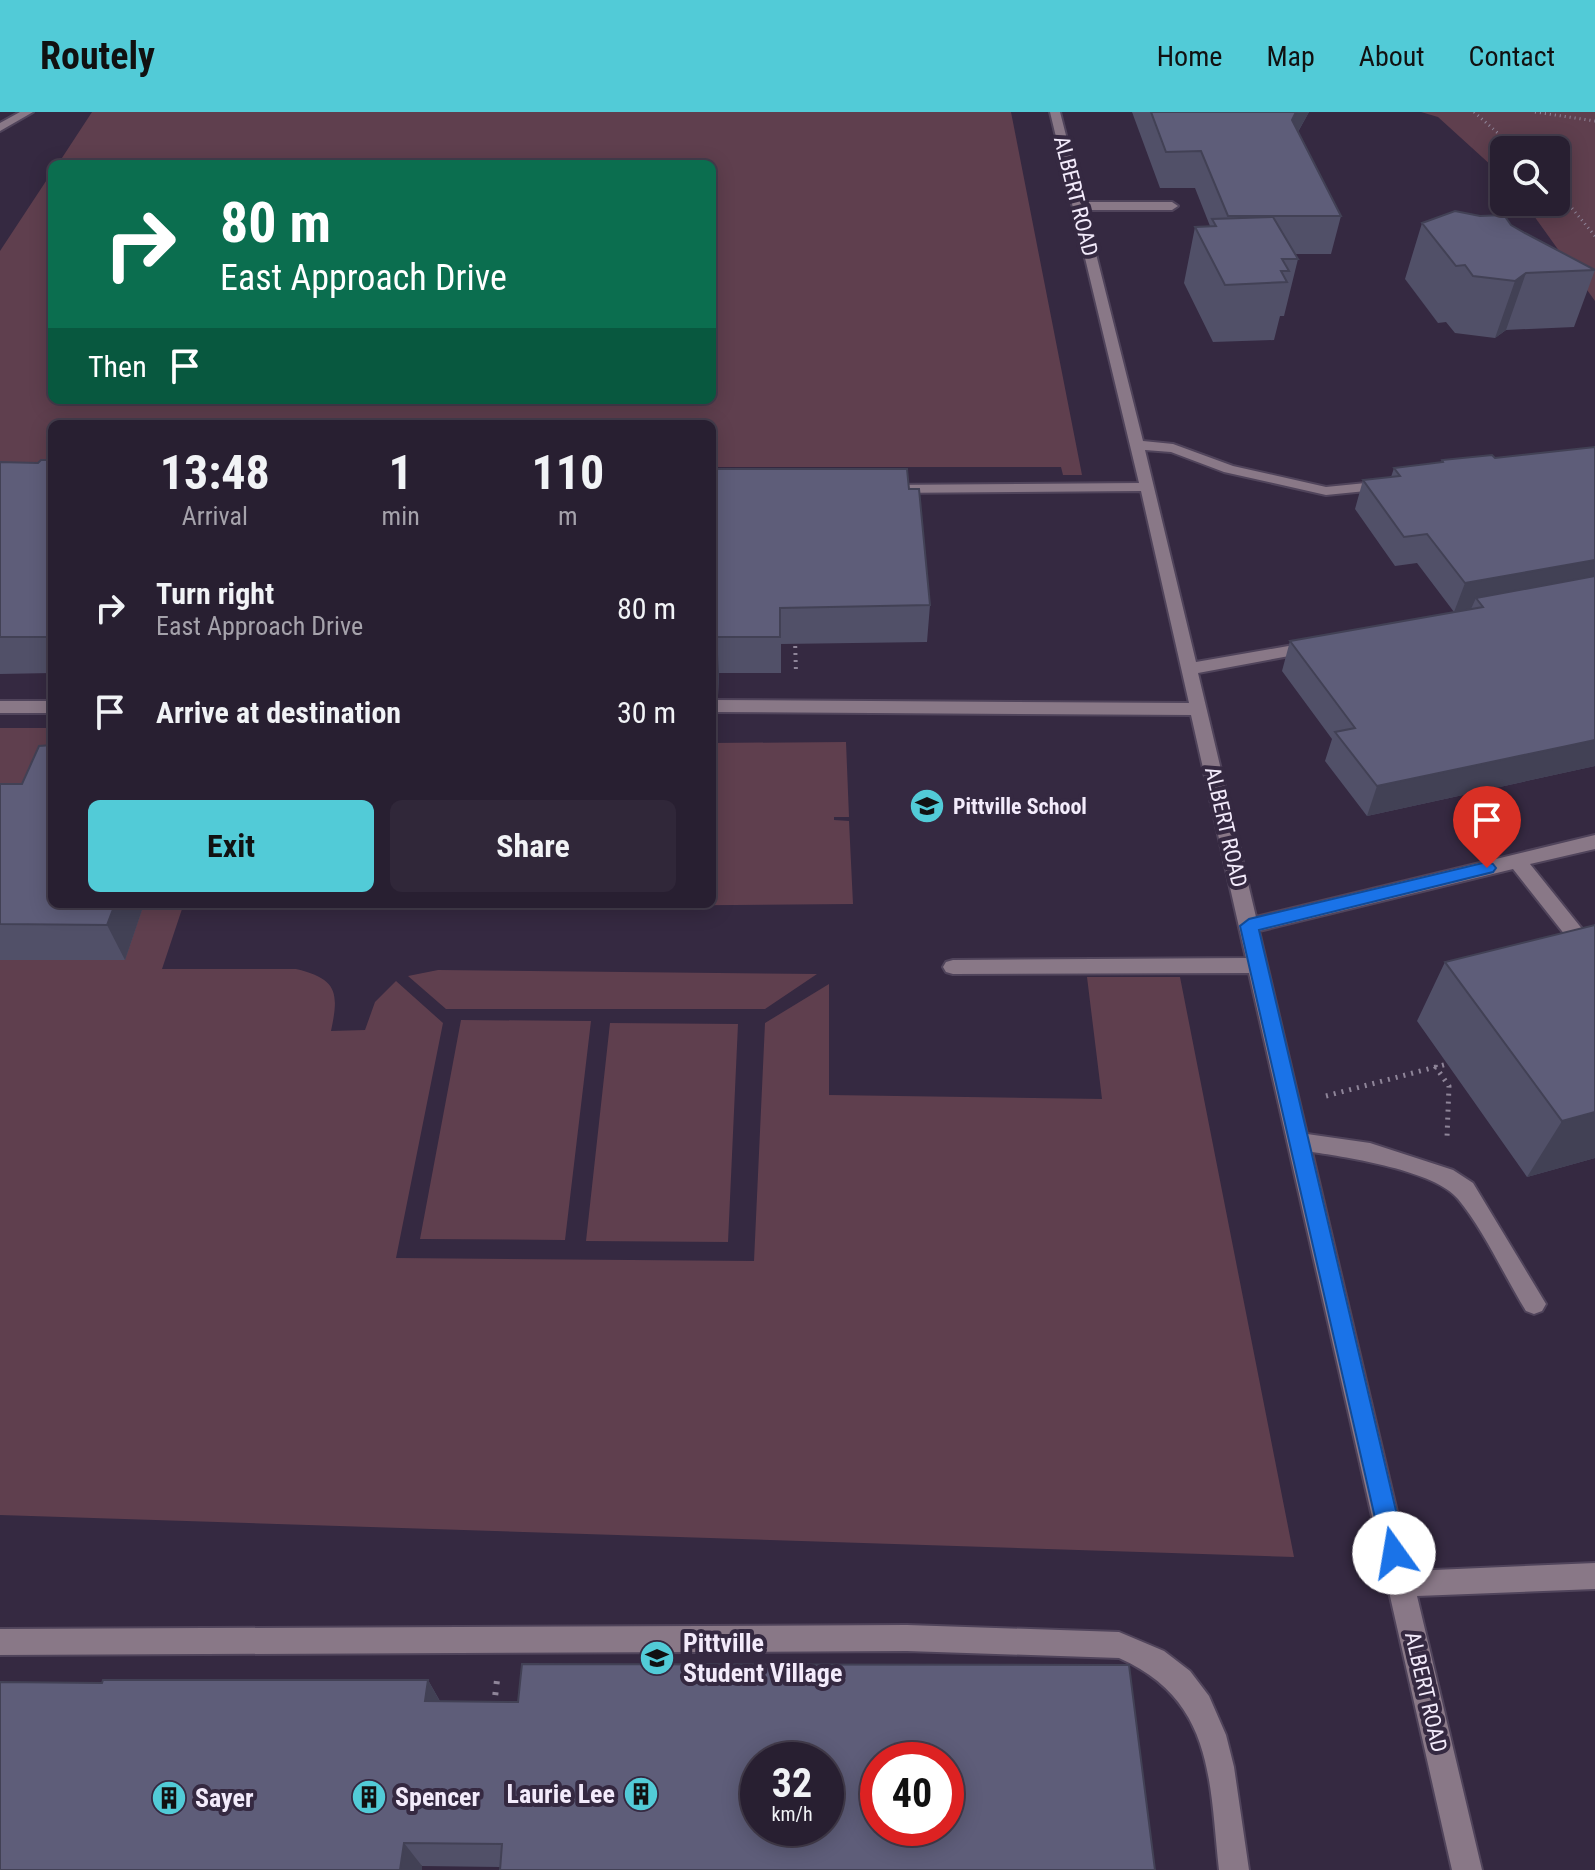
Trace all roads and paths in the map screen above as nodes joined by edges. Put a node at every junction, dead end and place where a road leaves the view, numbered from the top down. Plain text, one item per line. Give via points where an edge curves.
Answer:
1 (28, 112) edge
2 (1055, 112) edge
3 (1474, 112) edge
4 (1535, 112) edge
5 (1595, 121) edge
6 (0, 128) edge
7 (1501, 136) edge
8 (1078, 206) junction
9 (1172, 206) dead end
10 (1570, 206) edge
11 (1595, 236) edge
12 (1136, 445) junction
13 (1403, 484) edge
14 (1147, 487) junction
15 (867, 489) edge
16 (1330, 644) edge
17 (1189, 669) junction
18 (716, 706) edge
19 (0, 707) edge
20 (48, 707) edge
21 (1198, 709) junction
22 (1595, 842) edge
23 (1517, 861) junction
24 (1249, 926) junction
25 (1573, 931) junction
26 (1595, 935) edge
27 (1595, 959) edge
28 (1258, 965) junction
29 (953, 967) dead end
30 (1447, 1064) dead end
31 (1435, 1066) junction
32 (1290, 1105) junction
33 (1298, 1141) junction
34 (1445, 1177) junction
35 (1534, 1304) dead end
36 (1595, 1576) edge
37 (1402, 1584) junction
38 (502, 1639) junction
39 (0, 1642) edge
40 (493, 1716) edge
41 (1234, 1870) edge
42 (1467, 1870) edge

1 - 6 street
2 - 8 street, ALBERT ROAD
3 - 7 path
4 - 5 path
8 - 9 street
8 - 12 street, ALBERT ROAD
10 - 11 path
12 - 13 street via 1173,448 1229,469 1326,491
12 - 14 street, ALBERT ROAD
14 - 15 street
14 - 17 street, ALBERT ROAD
16 - 17 street
17 - 21 street, ALBERT ROAD
18 - 21 street
19 - 20 street
21 - 24 street, ALBERT ROAD
22 - 23 street
23 - 24 street
23 - 25 street
24 - 28 street, ALBERT ROAD
25 - 26 street
25 - 27 street
28 - 29 street
28 - 32 street, ALBERT ROAD
30 - 31 path
31 - 32 path
31 - 34 path via 1449,1086
32 - 33 street, ALBERT ROAD
33 - 34 street via 1370,1152
33 - 37 street, ALBERT ROAD
34 - 35 street via 1465,1190
36 - 37 street
37 - 42 street, ALBERT ROAD
38 - 39 street
38 - 40 path
38 - 41 street via 1015,1640 1093,1642 1144,1653 1167,1667 1206,1715 1216,1746

